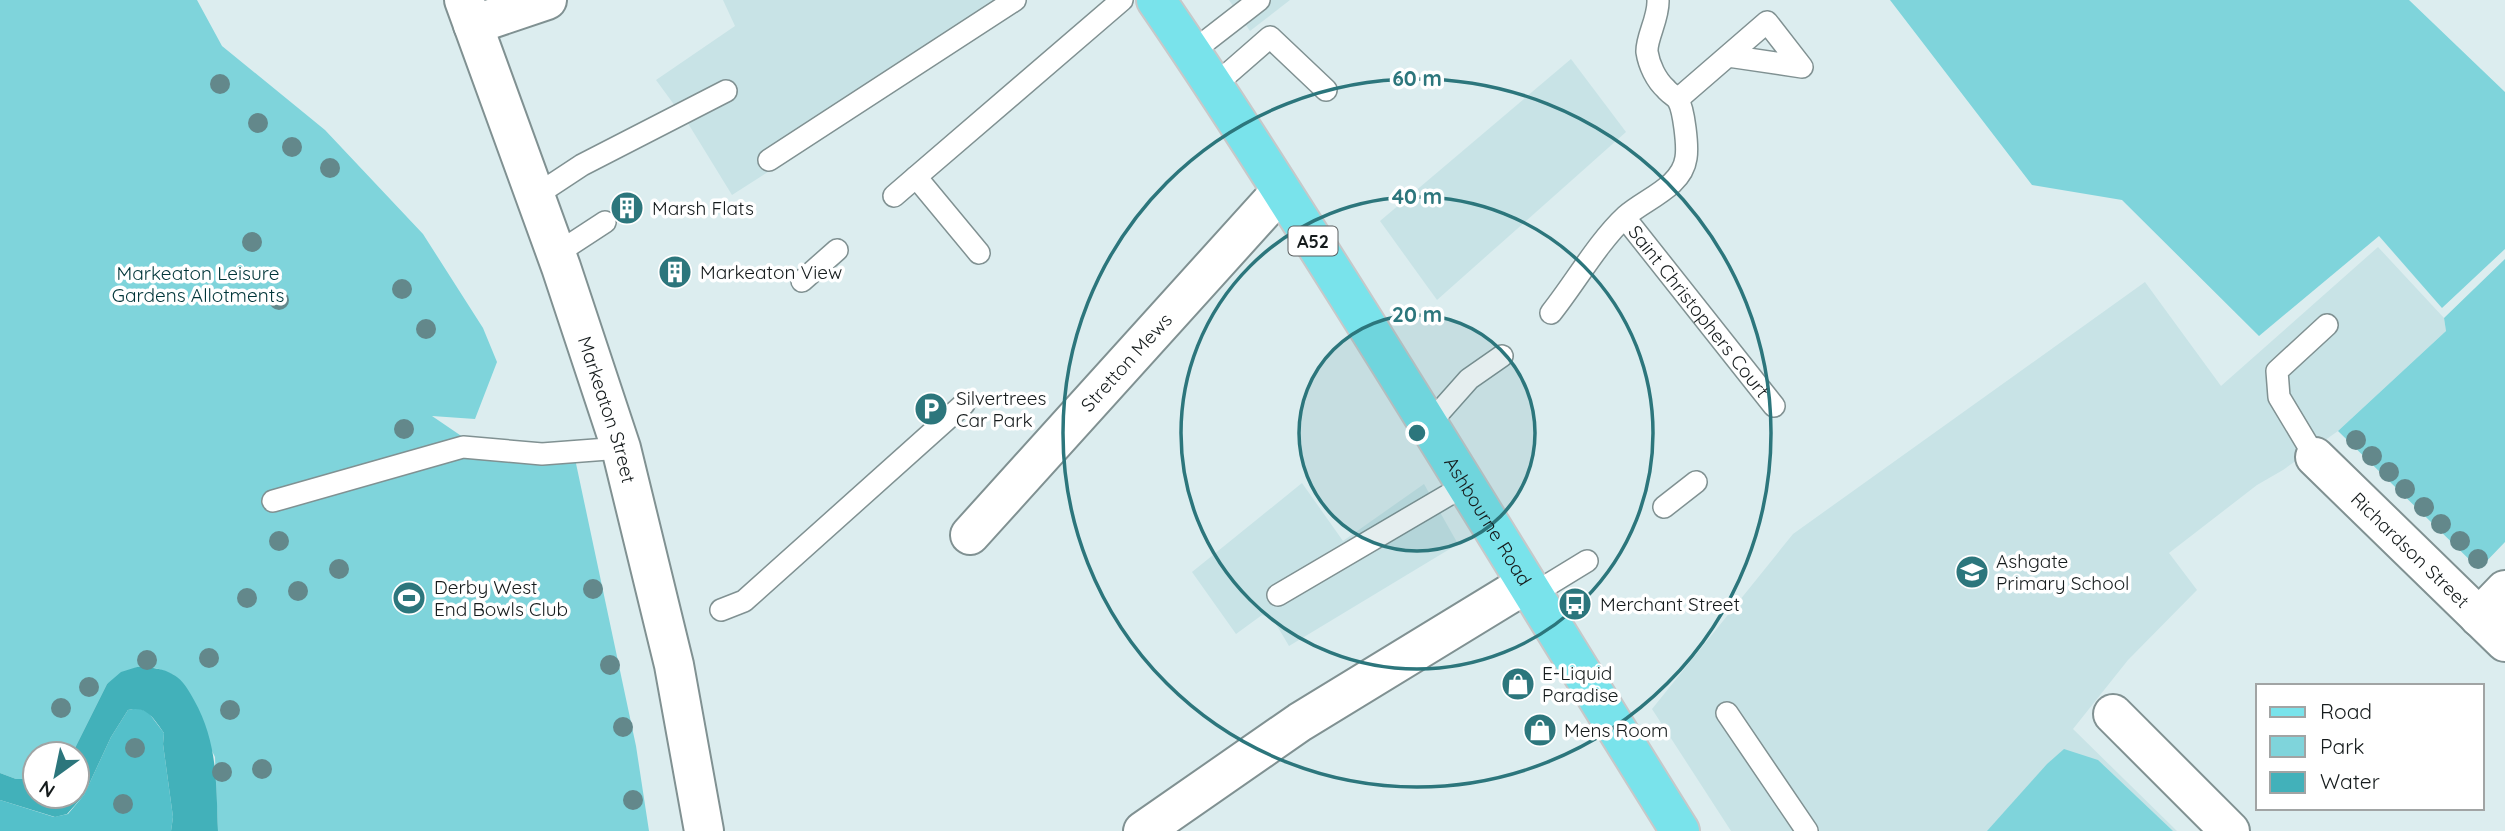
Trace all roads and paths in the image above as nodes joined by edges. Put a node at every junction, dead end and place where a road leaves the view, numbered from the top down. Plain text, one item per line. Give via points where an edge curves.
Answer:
1 (547, 0) edge
2 (1015, 0) edge
3 (1122, 0) edge
4 (1156, 0) edge
5 (1259, 0) edge
6 (1658, 0) edge
7 (469, 12) edge
8 (1192, 52) junction
9 (1728, 56) dead end
10 (1215, 85) junction
11 (1326, 90) dead end
12 (726, 91) dead end
13 (1678, 99) junction
14 (769, 160) dead end
15 (916, 177) junction
16 (1281, 191) junction
17 (894, 196) dead end
18 (535, 197) junction
19 (1625, 218) junction
20 (605, 222) dead end
21 (837, 250) dead end
22 (979, 253) dead end
23 (556, 254) junction
24 (802, 281) dead end
25 (1551, 313) dead end
26 (2327, 325) dead end
27 (1502, 356) dead end
28 (964, 404) dead end
29 (1774, 406) dead end
30 (1429, 424) junction
31 (621, 448) junction
32 (2315, 457) joint
33 (1696, 482) dead end
34 (1467, 484) junction
35 (274, 501) dead end
36 (1664, 507) dead end
37 (970, 535) dead end
38 (1587, 561) dead end
39 (1529, 589) junction
40 (2505, 590) edge
41 (1278, 595) dead end
42 (721, 610) dead end
43 (2492, 630) edge
44 (1727, 713) dead end
45 (2113, 714) dead end
46 (704, 831) edge
47 (1143, 831) edge
48 (1680, 831) edge
49 (1807, 831) edge
50 (2230, 831) edge

1 - 7 street
2 - 14 lane
3 - 15 lane
4 - 8 main road, Ashbourne Road / A52
5 - 8 lane
6 - 13 lane via 1647,49 1656,77
7 - 18 street, Markeaton Street
8 - 10 main road, Ashbourne Road / A52
9 - 13 lane
10 - 11 lane via 1270,37
10 - 16 main road, Ashbourne Road / A52
12 - 18 lane via 582,165
13 - 19 lane, Saint Christophers Court via 1686,159 1676,178
15 - 17 lane
15 - 22 lane
16 - 30 main road, Ashbourne Road / A52
16 - 37 street, Stretton Mews
18 - 23 street, Markeaton Street
19 - 25 lane, Saint Christophers Court
19 - 29 lane, Saint Christophers Court
20 - 23 lane
21 - 24 lane
23 - 31 street, Markeaton Street
26 - 32 lane via 2277,371 2279,397
27 - 30 lane via 1469,379
28 - 42 lane via 744,601
30 - 34 main road, Ashbourne Road / A52
31 - 35 lane via 542,454 463,447
31 - 46 street, Markeaton Street via 674,623
32 - 43 street, Richardson Street
33 - 36 lane
34 - 39 main road, Ashbourne Road / A52
34 - 41 lane
38 - 39 lane
39 - 47 street via 1300,722
39 - 48 main road, Ashbourne Road / A52
40 - 43 street
44 - 49 lane
45 - 50 street

